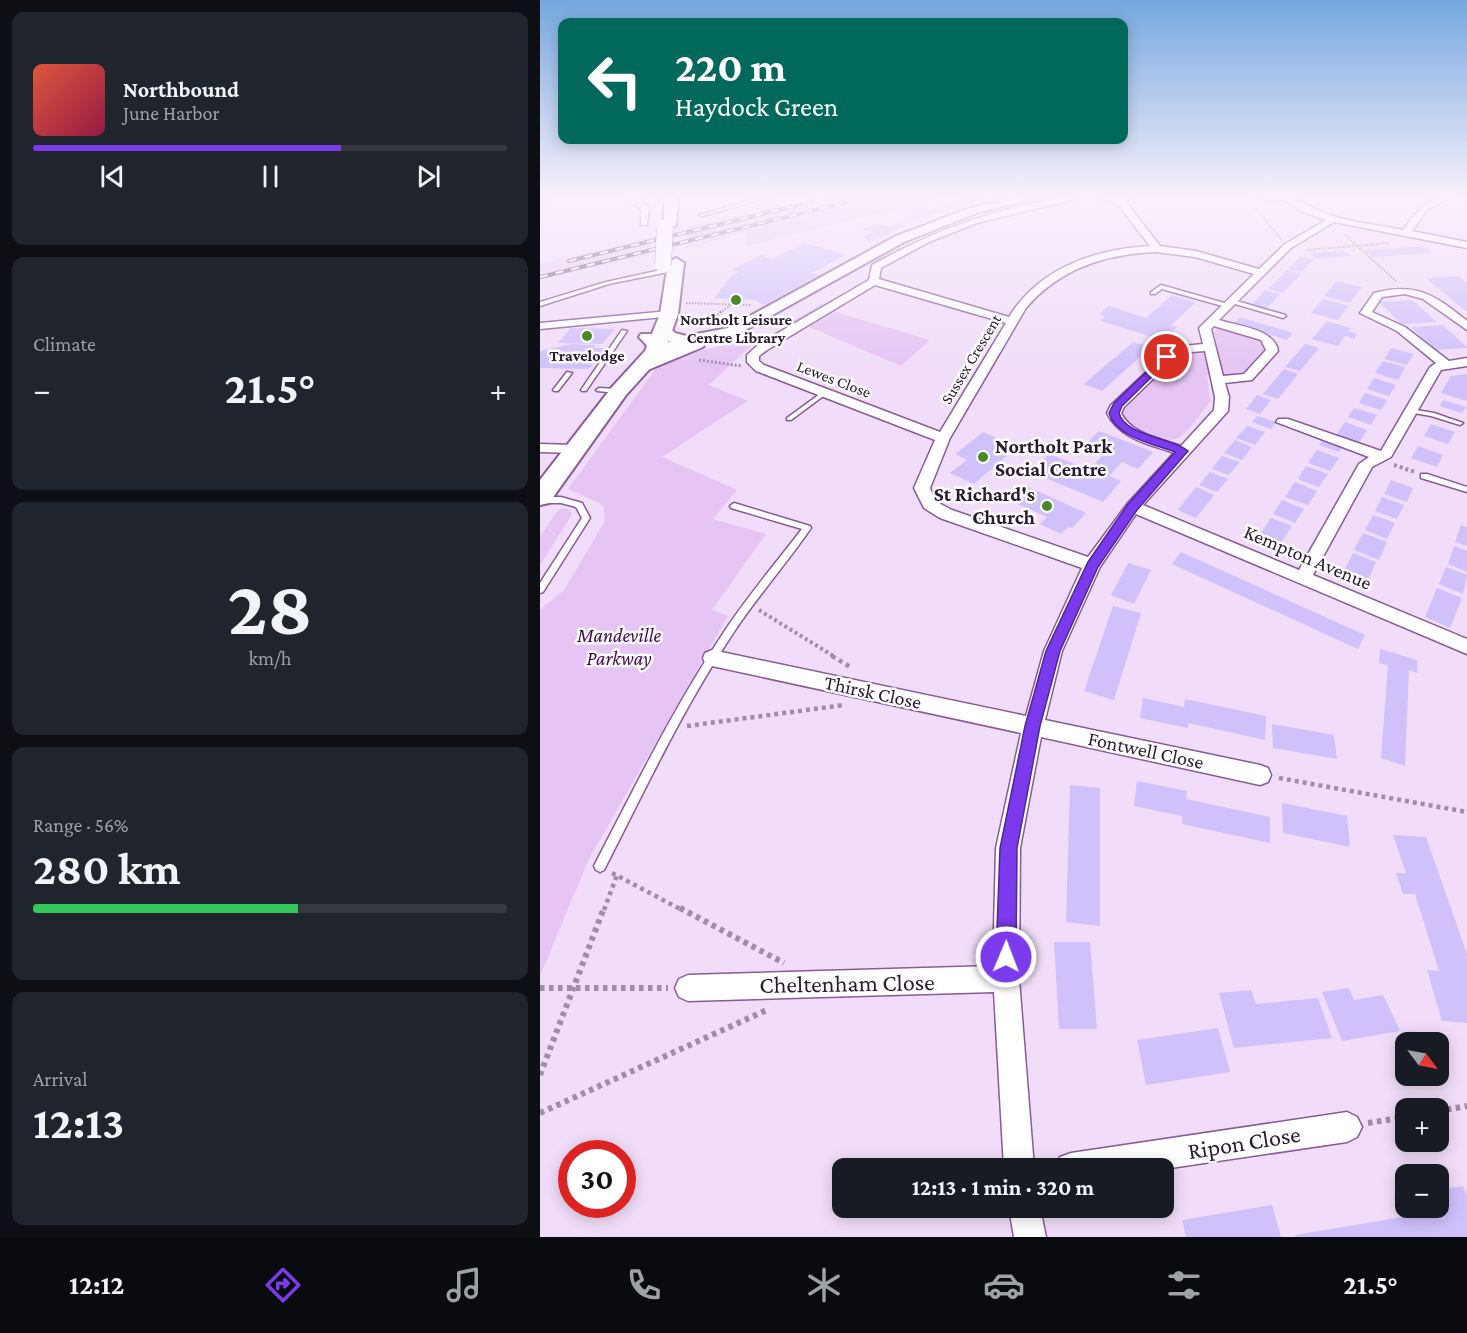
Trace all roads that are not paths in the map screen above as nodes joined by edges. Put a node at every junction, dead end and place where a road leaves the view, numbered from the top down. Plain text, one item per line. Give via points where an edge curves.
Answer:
1 (669, 255) edge
2 (872, 255) edge
3 (901, 255) edge
4 (1118, 255) edge
5 (1192, 255) edge
6 (1279, 255) edge
7 (666, 267) junction
8 (1260, 272) junction
9 (874, 281) junction
10 (1153, 293) dead end
11 (1228, 303) junction
12 (540, 304) edge
13 (1283, 316) dead end
14 (1210, 321) junction
15 (1013, 322) junction
16 (540, 326) edge
17 (1467, 327) edge
18 (624, 331) dead end
19 (724, 334) junction
20 (656, 337) junction
21 (1209, 348) junction
22 (1467, 362) edge
23 (1445, 364) junction
24 (569, 374) dead end
25 (1218, 380) junction
26 (556, 390) dead end
27 (584, 390) dead end
28 (824, 393) junction
29 (1410, 411) junction
30 (789, 419) dead end
31 (1283, 422) dead end
32 (1460, 423) dead end
33 (943, 438) junction
34 (540, 448) edge
35 (576, 449) junction
36 (1182, 451) junction
37 (1377, 457) junction
38 (1424, 476) road end
39 (1467, 490) edge
40 (540, 499) edge
41 (734, 506) dead end
42 (1133, 507) junction
43 (1092, 566) junction
44 (1303, 578) junction
45 (540, 590) edge
46 (1467, 646) edge
47 (712, 658) junction
48 (1033, 726) junction
49 (1260, 775) road end
50 (600, 866) road end
51 (1005, 980) junction
52 (688, 988) road end
53 (1347, 1127) road end
54 (1018, 1158) edge
55 (1138, 1158) edge
56 (1027, 1218) edge
57 (1030, 1237) edge

1 - 7 main road, bridge
2 - 19 street
3 - 9 street via 876,267
4 - 15 street, Sussex Crescent via 1096,258 1048,279 1031,293
5 - 8 street, Sussex Crescent
6 - 8 street
7 - 12 lane
7 - 20 main road
8 - 11 street
9 - 15 street
9 - 28 street, Lewes Close via 753,355 753,362 760,368
10 - 11 lane via 1161,287
11 - 13 lane
11 - 14 street
14 - 21 street via 1205,328
14 - 25 street via 1264,338 1272,351 1248,377
15 - 33 street, Sussex Crescent
16 - 20 street
17 - 23 street via 1429,296 1408,292 1378,295 1366,313 1401,329
18 - 27 lane
19 - 20 street via 686,340
19 - 20 street via 704,342
20 - 35 main road via 609,391
21 - 25 street
21 - 36 street via 1176,350 1114,413 1116,422 1127,429
22 - 23 street
23 - 29 street via 1436,367
24 - 26 lane
25 - 36 street via 1221,411
28 - 30 lane
28 - 33 street, Lewes Close
29 - 32 lane
29 - 37 street via 1386,454
31 - 37 street
33 - 43 street, Sussex Crescent via 922,488 929,504 946,514
34 - 35 street
35 - 40 main road
36 - 42 street
37 - 44 street via 1366,464
38 - 39 lane
40 - 45 lane via 579,505 586,518
41 - 47 lane via 807,528
42 - 43 street
42 - 44 street, Kempton Avenue
43 - 48 street via 1053,651
44 - 46 street, Kempton Avenue
47 - 48 street, Thirsk Close
47 - 50 lane
48 - 49 street, Fontwell Close
48 - 51 street via 1008,848
51 - 52 street, Cheltenham Close
51 - 54 street
53 - 55 street, Ripon Close
56 - 57 street

